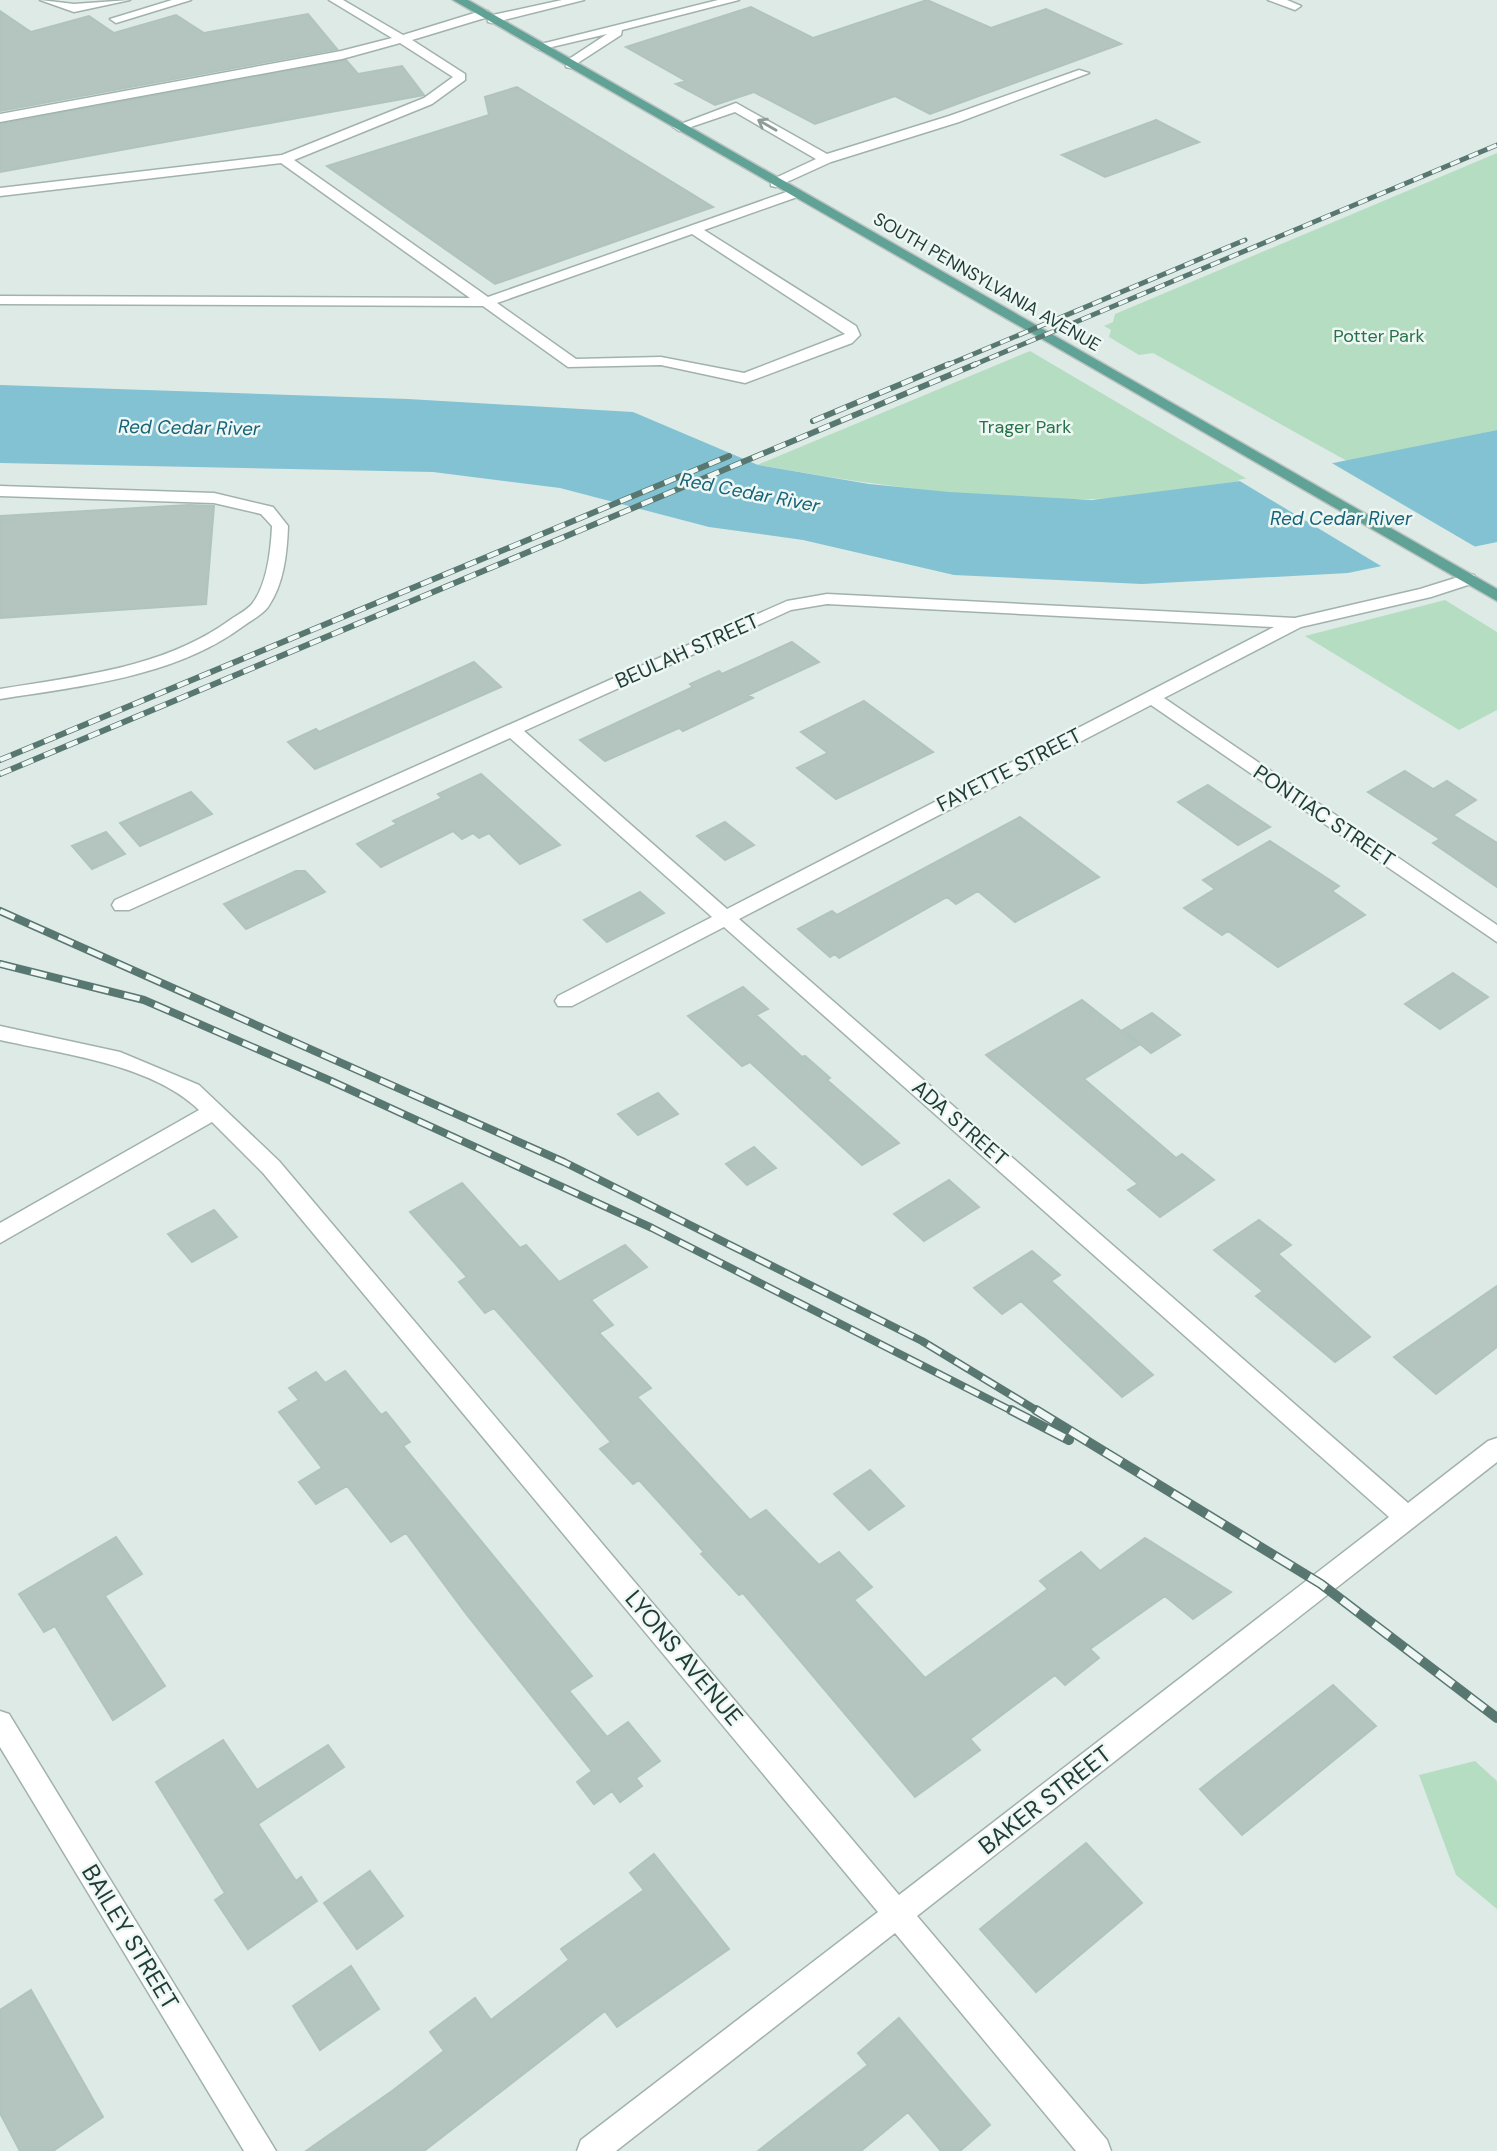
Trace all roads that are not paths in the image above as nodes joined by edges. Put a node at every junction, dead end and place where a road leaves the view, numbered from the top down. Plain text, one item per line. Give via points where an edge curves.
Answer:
1 (46, 0) edge
2 (124, 0) edge
3 (185, 0) edge
4 (335, 0) edge
5 (459, 0) edge
6 (578, 0) edge
7 (733, 0) edge
8 (1274, 0) edge
9 (1295, 6) dead end
10 (488, 17) junction
11 (116, 19) dead end
12 (627, 24) junction
13 (402, 39) junction
14 (539, 46) junction
15 (570, 64) junction
16 (1083, 73) dead end
17 (0, 118) edge
18 (679, 127) junction
19 (284, 159) junction
20 (826, 159) junction
21 (776, 183) junction
22 (0, 192) edge
23 (795, 193) junction
24 (694, 229) junction
25 (0, 300) edge
26 (486, 302) junction
27 (0, 491) edge
28 (1468, 579) junction
29 (1497, 596) edge
30 (1295, 623) junction
31 (0, 694) edge
32 (1151, 697) junction
33 (512, 730) junction
34 (122, 905) dead end
35 (726, 916) junction
36 (1497, 935) edge
37 (565, 1001) dead end
38 (0, 1033) edge
39 (214, 1111) junction
40 (0, 1234) edge
41 (1497, 1448) edge
42 (1406, 1517) junction
43 (0, 1723) edge
44 (899, 1915) junction
45 (261, 2151) edge
46 (592, 2151) edge
47 (1096, 2151) edge

1 - 2 street via 74,8
3 - 11 street
4 - 13 street
5 - 10 main road, SOUTH PENNSYLVANIA AVENUE
6 - 10 street
7 - 12 street
8 - 9 street
10 - 13 street
10 - 14 main road, SOUTH PENNSYLVANIA AVENUE
12 - 14 street
12 - 15 street
13 - 17 street via 342,55
13 - 19 street via 461,77 428,101
14 - 15 main road, SOUTH PENNSYLVANIA AVENUE
15 - 18 main road, SOUTH PENNSYLVANIA AVENUE
16 - 20 street via 954,120
20 -> 18 street via 736,107
18 - 21 main road, SOUTH PENNSYLVANIA AVENUE
19 - 22 street
19 - 26 street
20 - 21 street
21 - 23 main road, SOUTH PENNSYLVANIA AVENUE
23 - 24 street
23 - 28 main road, SOUTH PENNSYLVANIA AVENUE
24 - 26 street
24 - 26 street via 851,329 853,335 745,378 661,361 573,364
25 - 26 street
27 - 31 street via 214,498 267,510 280,526 279,558 260,606 215,639 165,661
28 - 29 main road, SOUTH PENNSYLVANIA AVENUE
28 - 30 street, FAYETTE STREET
30 - 32 street, FAYETTE STREET
30 - 33 street, BEULAH STREET via 804,601
32 - 35 street, FAYETTE STREET
32 - 36 street, PONTIAC STREET
33 - 34 street, BEULAH STREET
33 - 35 street, ADA STREET
35 - 37 street, FAYETTE STREET
35 - 42 street, ADA STREET
38 - 39 street, LYONS AVENUE via 120,1059 192,1090
39 - 40 street
39 - 44 street, LYONS AVENUE via 271,1167
41 - 42 street, BAKER STREET
42 - 44 street, BAKER STREET
43 - 45 street, BAILEY STREET
44 - 46 street, BAKER STREET
44 - 47 street, LYONS AVENUE

